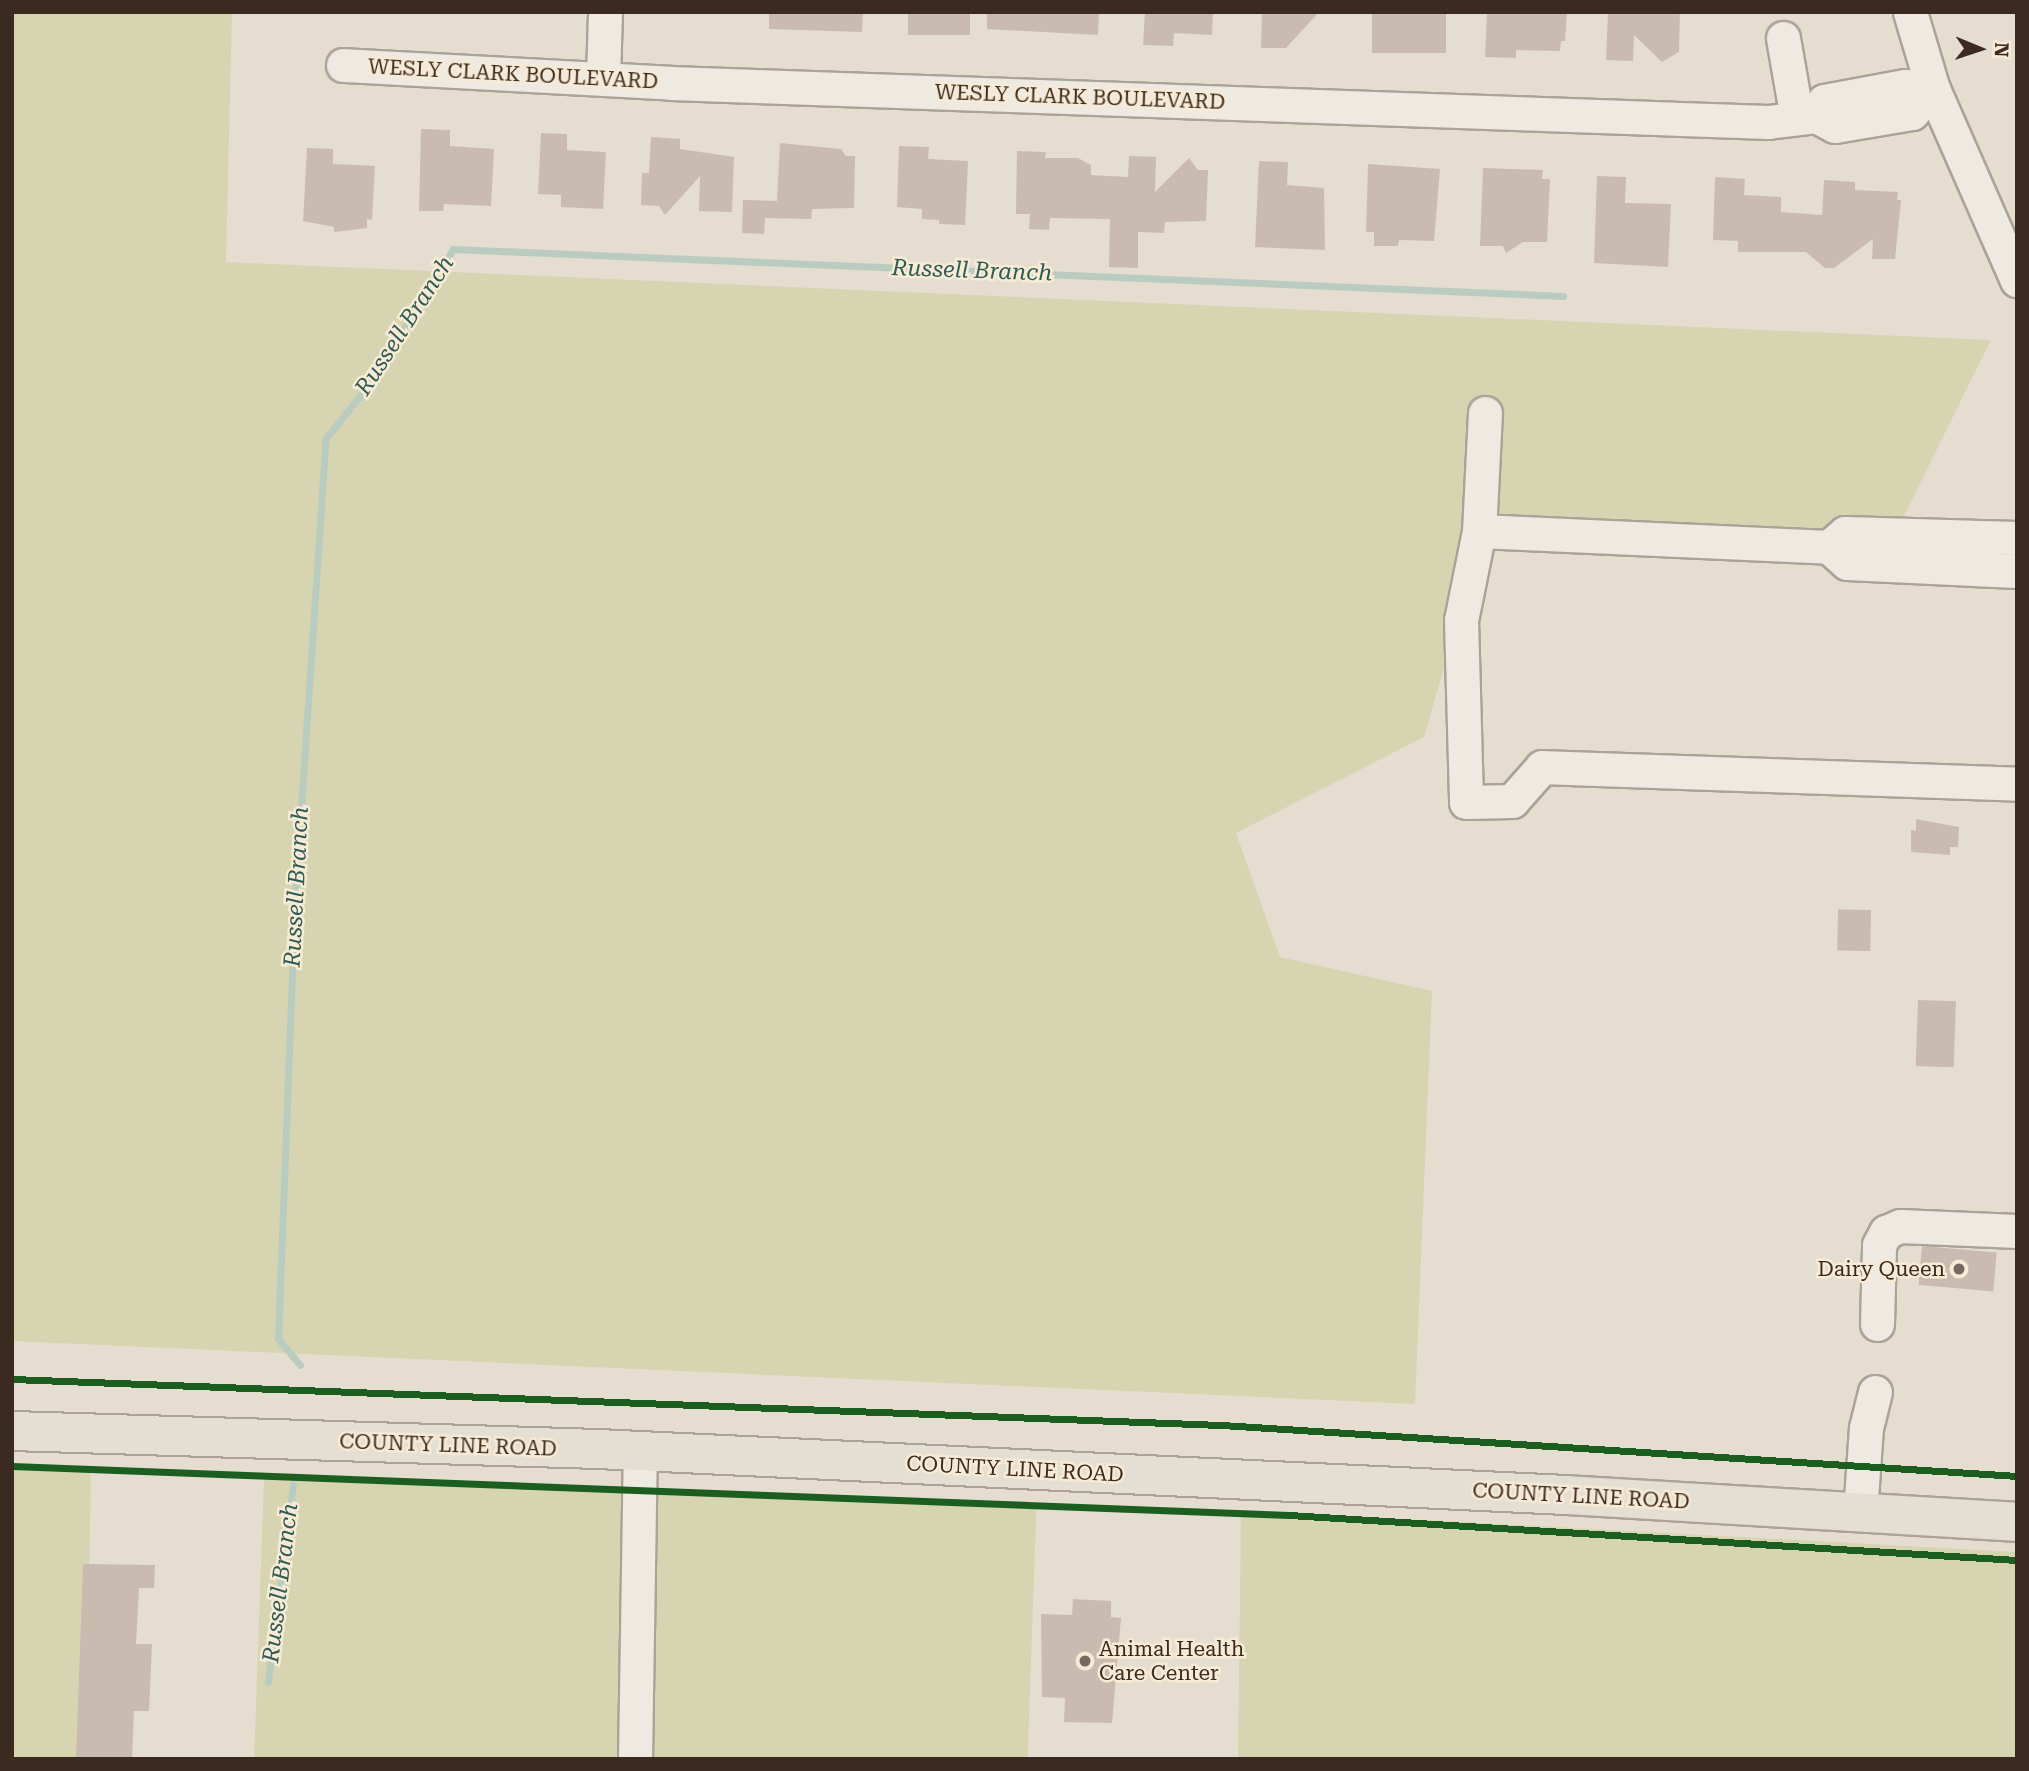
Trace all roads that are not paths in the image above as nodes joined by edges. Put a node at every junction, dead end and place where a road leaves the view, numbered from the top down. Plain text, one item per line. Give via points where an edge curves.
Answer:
1 (605, 12) edge
2 (1910, 12) edge
3 (1783, 38) dead end
4 (343, 65) dead end
5 (603, 77) junction
6 (1933, 89) junction
7 (1806, 117) junction
8 (2017, 281) edge
9 (1485, 413) dead end
10 (1479, 531) junction
11 (2017, 538) edge
12 (1829, 547) junction
13 (2017, 570) edge
14 (2017, 783) edge
15 (2017, 1231) edge
16 (1877, 1324) dead end
17 (1875, 1392) dead end
18 (12, 1431) edge
19 (640, 1452) junction
20 (1860, 1513) junction
21 (2017, 1522) edge
22 (635, 1759) edge

1 - 5 street
2 - 6 street
3 - 7 street
4 - 5 street, WESLY CLARK BOULEVARD
5 - 7 street, WESLY CLARK BOULEVARD via 1768,122
6 - 7 street, WESLY CLARK BOULEVARD via 1912,113 1835,126
6 - 8 street
9 - 10 street
10 - 12 street
10 - 14 street via 1461,620 1466,802 1512,801 1542,767
11 - 12 street via 1845,533
12 - 13 street via 1847,563
15 - 16 street via 1900,1226 1886,1232 1879,1245
17 - 20 street via 1866,1428
18 - 19 main road, COUNTY LINE ROAD
19 - 20 main road, COUNTY LINE ROAD
19 - 22 street
20 - 21 main road, COUNTY LINE ROAD

